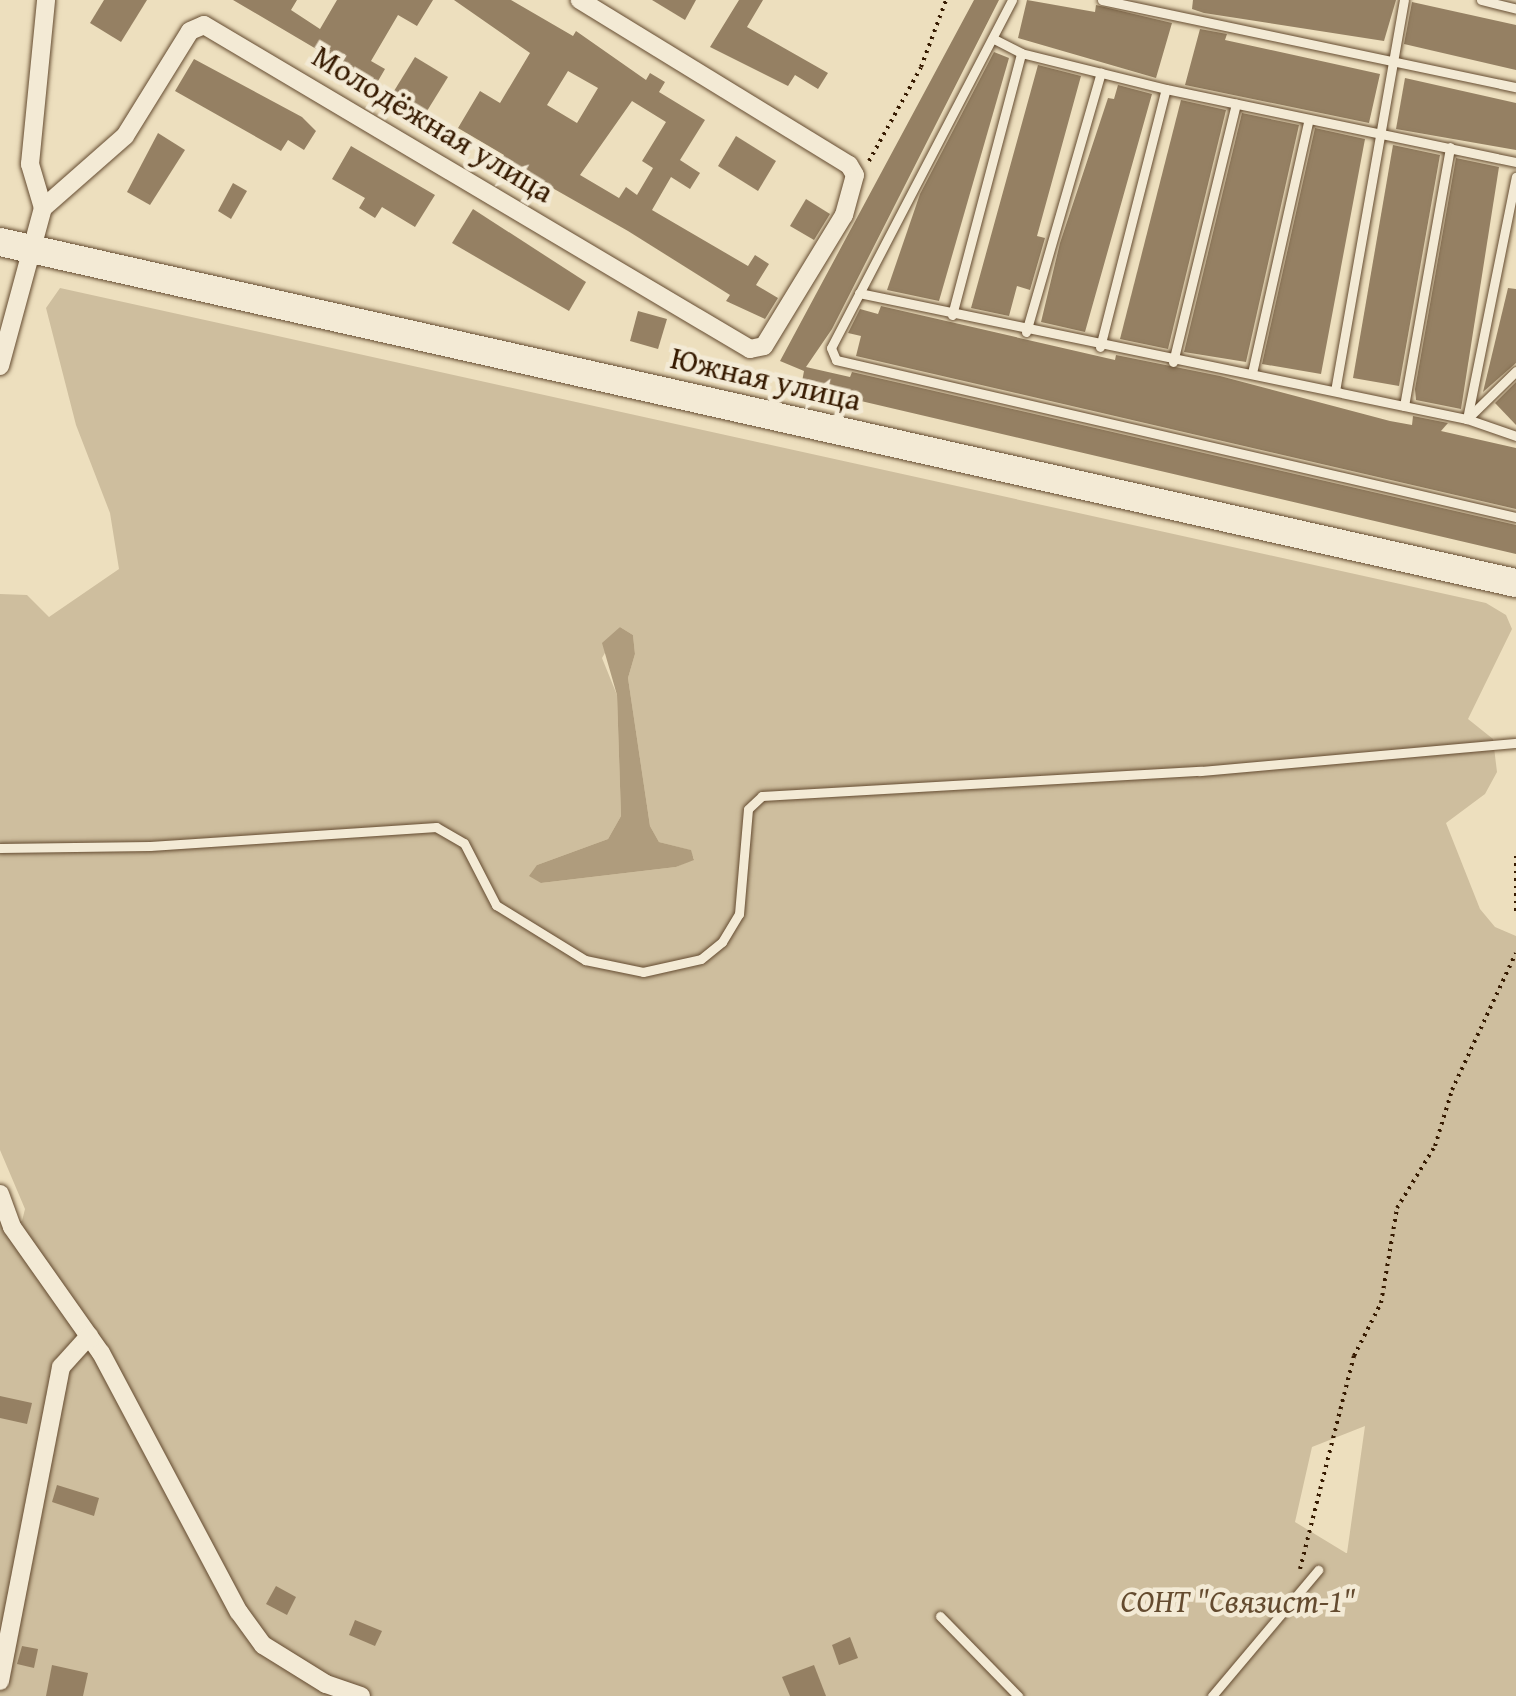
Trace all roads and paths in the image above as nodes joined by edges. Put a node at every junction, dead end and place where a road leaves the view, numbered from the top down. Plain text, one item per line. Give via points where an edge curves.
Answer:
1 (46, 0) edge
2 (580, 0) edge
3 (946, 0) edge
4 (1012, 0) edge
5 (1102, 0) edge
6 (1404, 0) edge
7 (1481, 0) edge
8 (1516, 8) edge
9 (994, 39) junction
10 (1022, 53) junction
11 (1392, 62) junction
12 (1101, 73) junction
13 (1516, 87) edge
14 (1166, 89) junction
15 (1236, 104) junction
16 (1309, 118) junction
17 (1379, 133) junction
18 (1450, 147) junction
19 (1516, 162) edge
20 (854, 175) junction
21 (1516, 177) edge
22 (43, 208) junction
23 (0, 242) edge
24 (32, 250) junction
25 (859, 294) junction
26 (952, 316) junction
27 (1026, 332) junction
28 (1100, 347) junction
29 (1173, 362) junction
30 (0, 366) edge
31 (1516, 371) edge
32 (1252, 373) junction
33 (1335, 391) junction
34 (1404, 406) junction
35 (1467, 419) junction
36 (1516, 436) edge
37 (1516, 517) edge
38 (1516, 582) edge
39 (1516, 743) edge
40 (0, 848) edge
41 (1516, 856) edge
42 (1516, 914) edge
43 (1516, 952) edge
44 (0, 1194) edge
45 (90, 1336) junction
46 (1318, 1570) joint
47 (940, 1616) dead end
48 (0, 1681) edge
49 (324, 1690) edge
50 (361, 1696) edge
51 (1018, 1696) edge
52 (1212, 1696) edge

1 - 22 street via 30,164
2 - 20 street via 849,165
3 - 20 path via 894,120
4 - 9 lane
5 - 11 lane
6 - 11 lane
7 - 8 lane
9 - 10 lane
9 - 25 lane
10 - 12 lane
10 - 26 lane
11 - 13 lane
11 - 17 lane
12 - 14 lane
12 - 27 lane
14 - 15 lane
14 - 28 lane
15 - 16 lane
15 - 29 lane
16 - 17 lane
16 - 32 lane
17 - 18 lane
17 - 33 lane
18 - 19 lane
18 - 34 lane
20 - 22 street, Молодёжная улица via 844,215 774,336 750,349 204,26 190,32 125,136
21 - 35 lane
22 - 24 street
23 - 24 main road, Южная улица
24 - 30 street
24 - 38 main road, Южная улица
25 - 26 lane
25 - 37 lane via 831,348 836,360
26 - 27 lane
27 - 28 lane
28 - 29 lane
29 - 32 lane
31 - 35 lane
32 - 33 lane
33 - 34 lane
34 - 35 lane
35 - 36 lane
39 - 40 lane via 1200,771 762,796 748,809 739,914 722,942 701,959 643,972 585,960 496,906 464,843 436,828
41 - 42 path
43 - 46 path via 1452,1090 1435,1146 1397,1208 1381,1302 1354,1356 1299,1569
44 - 45 street via 12,1226
45 - 48 street via 60,1367
45 - 49 street via 239,1612 263,1645
46 - 52 lane
47 - 51 lane
49 - 50 street

